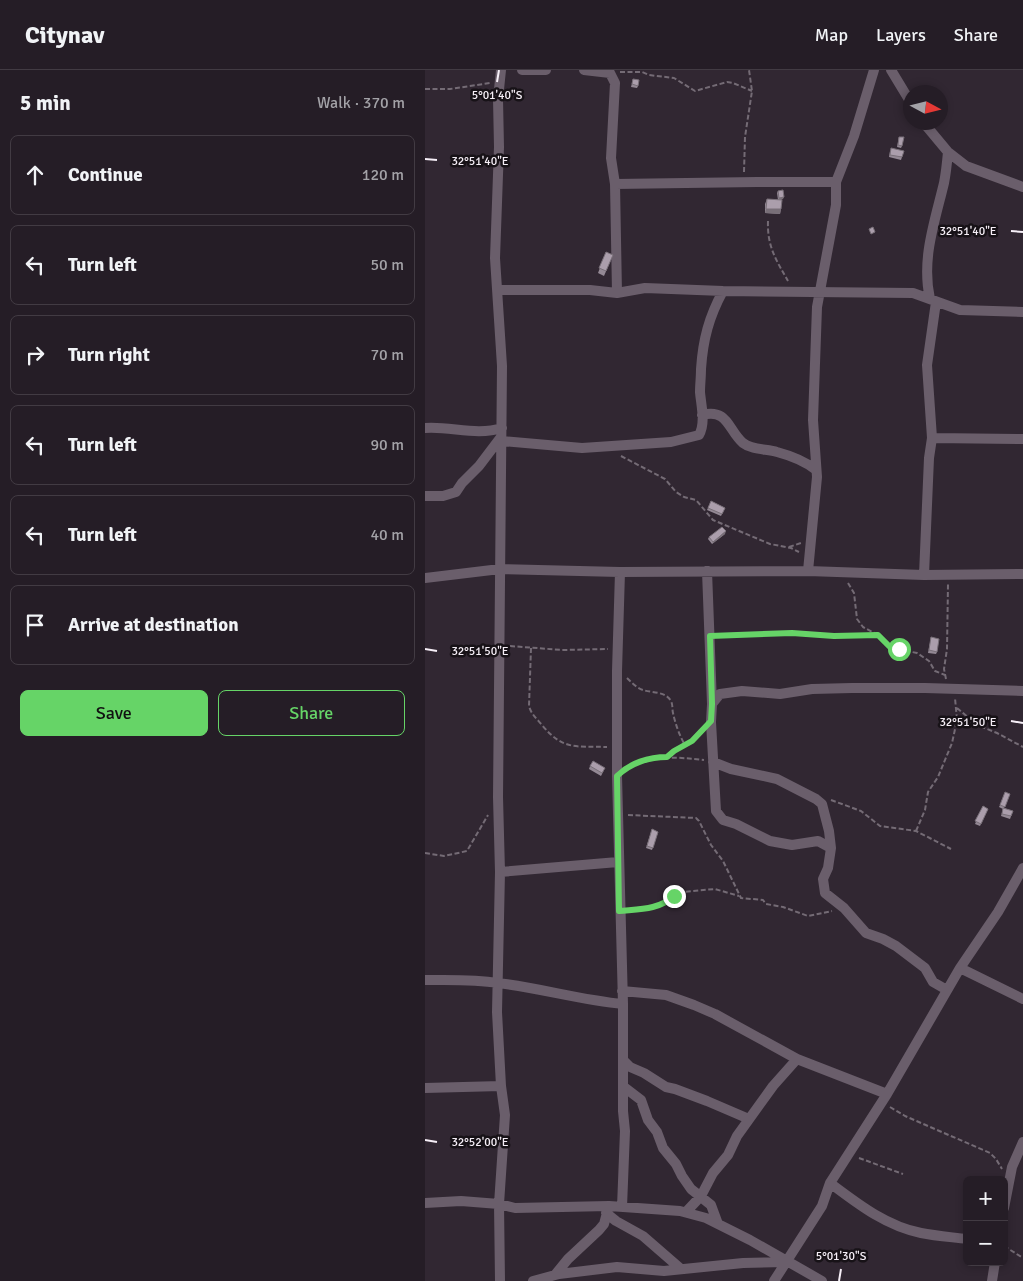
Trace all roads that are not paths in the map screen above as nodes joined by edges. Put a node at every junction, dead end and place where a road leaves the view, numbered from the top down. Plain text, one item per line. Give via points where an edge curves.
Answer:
1 (501, 70) edge
2 (522, 70) edge
3 (547, 70) edge
4 (584, 70) edge
5 (874, 70) edge
6 (891, 70) edge
7 (903, 90) edge
8 (930, 130) edge
9 (948, 152) junction
10 (836, 182) junction
11 (615, 184) junction
12 (1023, 187) edge
13 (927, 278) junction
14 (498, 290) junction
15 (723, 291) junction
16 (820, 292) junction
17 (617, 293) junction
18 (913, 293) junction
19 (933, 301) junction
20 (1023, 312) edge
21 (702, 415) junction
22 (425, 428) edge
23 (501, 435) junction
24 (932, 438) junction
25 (1023, 439) edge
26 (817, 470) junction
27 (425, 496) edge
28 (500, 569) junction
29 (707, 571) junction
30 (808, 571) junction
31 (620, 572) junction
32 (924, 574) junction
33 (1023, 574) edge
34 (425, 578) edge
35 (1023, 691) edge
36 (712, 704) junction
37 (713, 762) junction
38 (831, 848) junction
39 (618, 862) junction
40 (1023, 868) edge
41 (500, 872) junction
42 (959, 968) junction
43 (425, 980) edge
44 (497, 982) junction
45 (947, 990) junction
46 (622, 991) junction
47 (1023, 999) edge
48 (623, 1004) junction
49 (797, 1059) junction
50 (623, 1060) junction
51 (501, 1086) junction
52 (624, 1087) junction
53 (425, 1088) edge
54 (884, 1098) junction
55 (749, 1119) junction
56 (1023, 1142) edge
57 (830, 1184) junction
58 (1008, 1188) edge
59 (701, 1196) junction
60 (425, 1203) edge
61 (499, 1204) junction
62 (622, 1207) junction
63 (608, 1210) junction
64 (686, 1212) junction
65 (718, 1224) junction
66 (963, 1238) edge
67 (785, 1261) junction
68 (994, 1266) edge
69 (681, 1269) junction
70 (555, 1275) junction
71 (500, 1281) edge
72 (533, 1281) edge
73 (774, 1281) edge
74 (822, 1281) edge
75 (991, 1281) edge

1 - 14 street via 495,258
2 - 3 street
4 - 11 street via 608,72 615,83 611,158
5 - 10 street
6 - 7 street
8 - 9 street
9 - 12 street via 966,166
9 - 13 street via 930,239
10 - 11 street
10 - 16 street via 836,205
11 - 17 street
13 - 18 street
13 - 19 street
14 - 17 street
14 - 23 street
15 - 16 street
15 - 17 street via 645,288
15 - 21 street via 712,310 707,328 700,392
16 - 18 street
16 - 26 street via 813,420
18 - 19 street
19 - 20 street via 973,312
19 - 24 street via 927,364
21 - 23 street via 699,435 671,442 582,448
21 - 26 street via 713,413 724,418 745,445 807,462
22 - 23 street
23 - 27 street via 456,492
23 - 28 street
24 - 25 street
24 - 32 street
26 - 30 street
28 - 31 street
28 - 34 street
28 - 41 street
29 - 30 street
29 - 31 street
29 - 36 street
30 - 32 street
31 - 39 street
32 - 33 street
35 - 36 street via 837,688 780,694 742,690 720,694
36 - 37 street
37 - 38 street via 777,779 816,799 825,809
37 - 38 street via 715,807 720,818 771,842 792,845 818,841
38 - 45 street via 829,868 823,879 825,893 844,908 866,933 896,946 925,968 933,982
39 - 41 street
39 - 46 street
40 - 42 street via 998,912
41 - 44 street
42 - 45 street
42 - 47 street
43 - 44 street
44 - 48 street
44 - 51 street
45 - 54 street
46 - 48 street
46 - 49 street via 666,995 701,1008
48 - 50 street
49 - 54 street
49 - 55 street
50 - 52 street
50 - 55 street via 666,1087
51 - 53 street
51 - 61 street via 505,1115
52 - 59 street via 641,1100 663,1148 691,1188
52 - 62 street
54 - 57 street
55 - 59 street
56 - 58 street via 1012,1167
57 - 66 street via 890,1223 921,1233
57 - 67 street via 822,1206
59 - 64 street
59 - 65 street via 711,1205
60 - 61 street via 461,1200
61 - 63 street via 523,1208 576,1206
61 - 71 street
62 - 63 street
62 - 64 street
63 - 69 street via 616,1221 643,1236
63 - 70 street via 604,1224
64 - 65 street
65 - 67 street
67 - 69 street
67 - 73 street
67 - 74 street
68 - 75 street
69 - 70 street via 664,1271 617,1267
70 - 72 street

